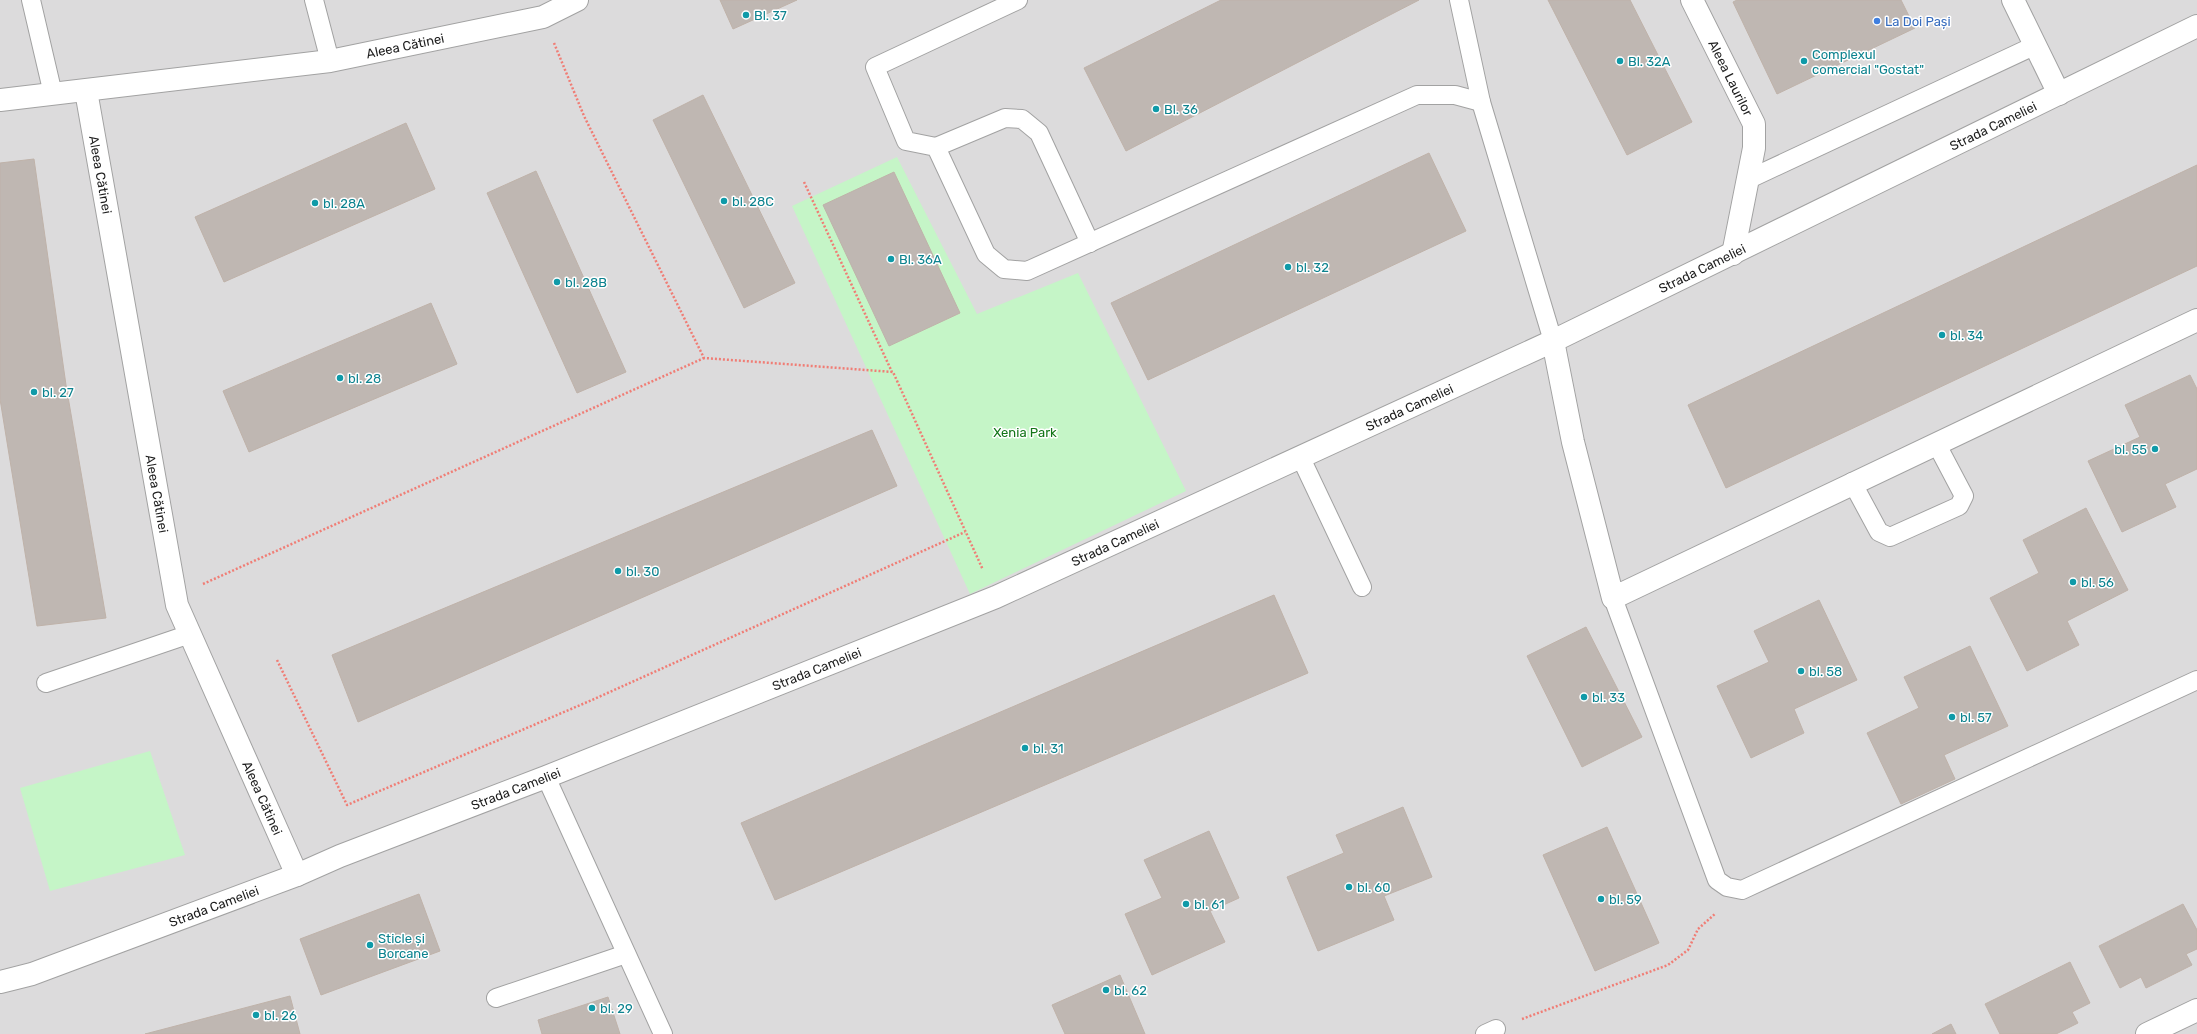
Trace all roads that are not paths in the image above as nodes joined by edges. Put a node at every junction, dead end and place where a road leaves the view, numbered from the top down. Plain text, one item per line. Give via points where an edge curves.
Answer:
1 (31, 0) edge
2 (314, 0) edge
3 (576, 0) edge
4 (1018, 0) edge
5 (1459, 0) edge
6 (1692, 0) edge
7 (2013, 0) edge
8 (2197, 26) edge
9 (2036, 45) junction
10 (330, 61) junction
11 (86, 91) junction
12 (53, 94) junction
13 (2059, 94) junction
14 (0, 100) edge
15 (1481, 102) junction
16 (936, 147) junction
17 (1747, 180) junction
18 (1090, 243) junction
19 (1733, 254) junction
20 (2197, 320) edge
21 (1553, 341) junction
22 (1936, 443) junction
23 (1300, 456) junction
24 (1852, 482) junction
25 (1362, 587) dead end
26 (1613, 598) junction
27 (190, 634) junction
28 (2197, 680) edge
29 (46, 683) dead end
30 (546, 777) junction
31 (297, 875) junction
32 (626, 954) junction
33 (0, 982) edge
34 (496, 998) dead end
35 (2197, 1010) edge
36 (663, 1034) edge
37 (2147, 1034) edge

1 - 12 lane
2 - 10 lane
3 - 10 street, Aleea Cătinei via 543,17
4 - 16 lane via 875,67 906,141
5 - 15 lane
6 - 17 street, Aleea Laurilor via 1754,124 1754,148
7 - 9 street
8 - 13 street, Strada Cameliei
9 - 13 street
9 - 17 lane
10 - 11 street, Aleea Cătinei
11 - 12 street, Aleea Cătinei
11 - 27 street, Aleea Cătinei via 177,605
12 - 14 street, Aleea Cătinei
13 - 19 street, Strada Cameliei
15 - 18 lane via 1455,94 1417,95
15 - 21 lane
16 - 18 lane via 986,254 1004,269 1027,271
16 - 18 lane via 1005,118 1022,119 1039,134
17 - 19 street, Aleea Laurilor
19 - 21 street, Strada Cameliei
20 - 22 street
21 - 23 street, Strada Cameliei
21 - 26 street via 1573,442
22 - 24 street
22 - 24 lane via 1964,496 1959,506 1890,537 1879,532
23 - 25 lane
23 - 30 street, Strada Cameliei via 996,597
24 - 26 street
26 - 28 lane via 1717,880 1727,887 1742,890
27 - 29 lane
27 - 31 street, Aleea Cătinei
30 - 31 street, Strada Cameliei
30 - 32 lane
31 - 33 street, Strada Cameliei via 32,974
32 - 34 lane
32 - 36 lane
35 - 37 street

